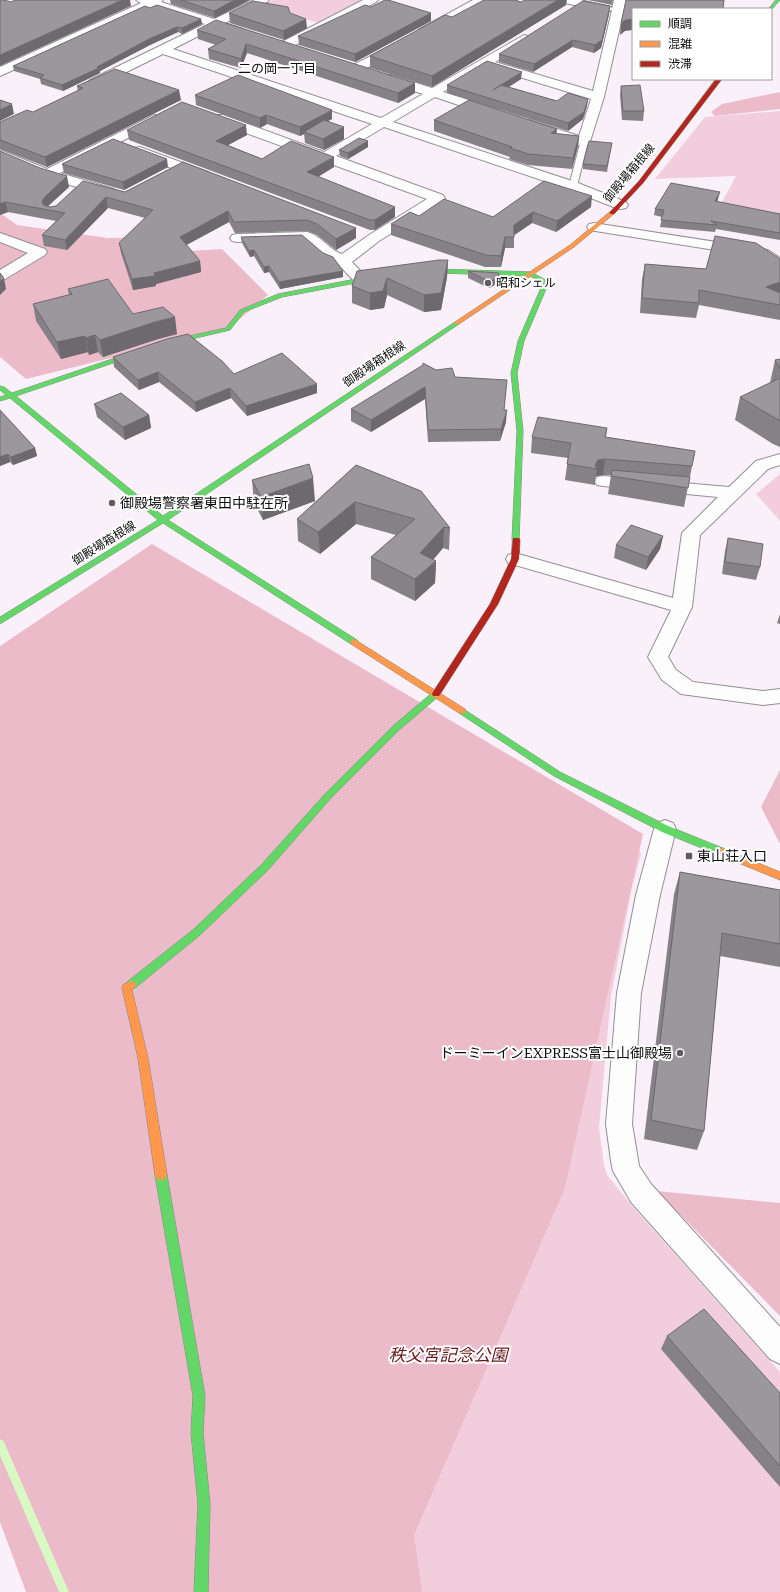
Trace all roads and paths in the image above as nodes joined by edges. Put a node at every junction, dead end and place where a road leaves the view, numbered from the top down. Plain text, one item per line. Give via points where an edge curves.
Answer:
1 (263, 0) edge
2 (372, 0) edge
3 (481, 0) edge
4 (564, 0) edge
5 (778, 0) edge
6 (150, 1) edge
7 (579, 4) junction
8 (618, 6) edge
9 (772, 8) edge
10 (566, 13) edge
11 (214, 24) junction
12 (532, 34) edge
13 (250, 35) edge
14 (272, 41) edge
15 (286, 45) junction
16 (164, 50) junction
17 (300, 50) edge
18 (485, 63) junction
19 (342, 64) edge
20 (357, 68) junction
21 (0, 72) edge
22 (717, 80) edge
23 (85, 87) edge
24 (434, 93) junction
25 (598, 97) junction
26 (168, 112) edge
27 (204, 113) edge
28 (502, 115) edge
29 (517, 120) edge
30 (382, 123) junction
31 (113, 140) junction
32 (584, 142) junction
33 (0, 154) edge
34 (326, 157) junction
35 (182, 167) junction
36 (48, 174) junction
37 (168, 175) edge
38 (219, 181) edge
39 (81, 185) junction
40 (573, 186) junction
41 (119, 195) edge
42 (70, 196) edge
43 (621, 205) junction
44 (594, 227) junction
45 (359, 233) dead end
46 (0, 237) edge
47 (237, 238) dead end
48 (374, 238) junction
49 (345, 260) junction
50 (780, 265) edge
51 (531, 274) junction
52 (407, 275) edge
53 (0, 276) edge
54 (392, 277) edge
55 (361, 280) junction
56 (0, 386) edge
57 (11, 395) junction
58 (0, 398) edge
59 (780, 459) edge
60 (603, 482) dead end
61 (732, 493) junction
62 (163, 520) junction
63 (515, 559) junction
64 (682, 607) junction
65 (0, 621) edge
66 (436, 694) junction
67 (780, 696) edge
68 (665, 829) junction
69 (780, 876) edge
70 (780, 1349) edge
71 (201, 1592) edge

1 - 11 street
2 - 15 street
3 - 20 street
4 - 7 street
5 - 9 street
6 - 11 street
6 - 21 street
7 - 8 street
7 - 10 street
8 - 25 street
11 - 13 street
11 - 16 street
12 - 18 street
14 - 15 street
15 - 17 street
16 - 23 street
16 - 30 street
18 - 24 street
18 - 25 street
19 - 20 street
20 - 24 street
22 - 43 street, 御殿場箱根線
24 - 28 street
24 - 30 street
25 - 32 street
26 - 31 street
27 - 34 street
29 - 32 street
30 - 34 street
30 - 40 street
31 - 35 street
31 - 36 street
32 - 40 lane
33 - 36 street
34 - 48 street via 438,198
35 - 37 street
35 - 38 street
36 - 39 street
39 - 41 street
39 - 42 street
40 - 43 street
43 - 44 street, 御殿場箱根線
44 - 50 street via 763,253
44 - 51 street, 御殿場箱根線 via 572,246
45 - 48 street
46 - 53 street via 40,252
47 - 49 street via 307,236 329,256
48 - 49 street
49 - 55 street via 343,261
51 - 52 street via 438,271
51 - 62 street, 御殿場箱根線
51 - 63 street via 546,282 521,341 514,373 520,431
54 - 55 street
55 - 57 street via 280,295 242,311 228,329 164,344
56 - 57 street
57 - 58 street
57 - 62 street
59 - 61 street via 762,465
60 - 61 street
61 - 64 street via 691,533
62 - 65 street, 御殿場箱根線
62 - 66 street
63 - 64 street
63 - 66 street via 494,604
64 - 67 street via 658,657 669,675 688,689 764,698
66 - 68 street via 557,774
66 - 71 street via 396,728 328,796 265,867 226,905 197,932 127,988 143,1058 199,1396 197,1433 204,1504
68 - 69 street
68 - 70 street via 648,895 629,993 619,1124 624,1162 641,1193

